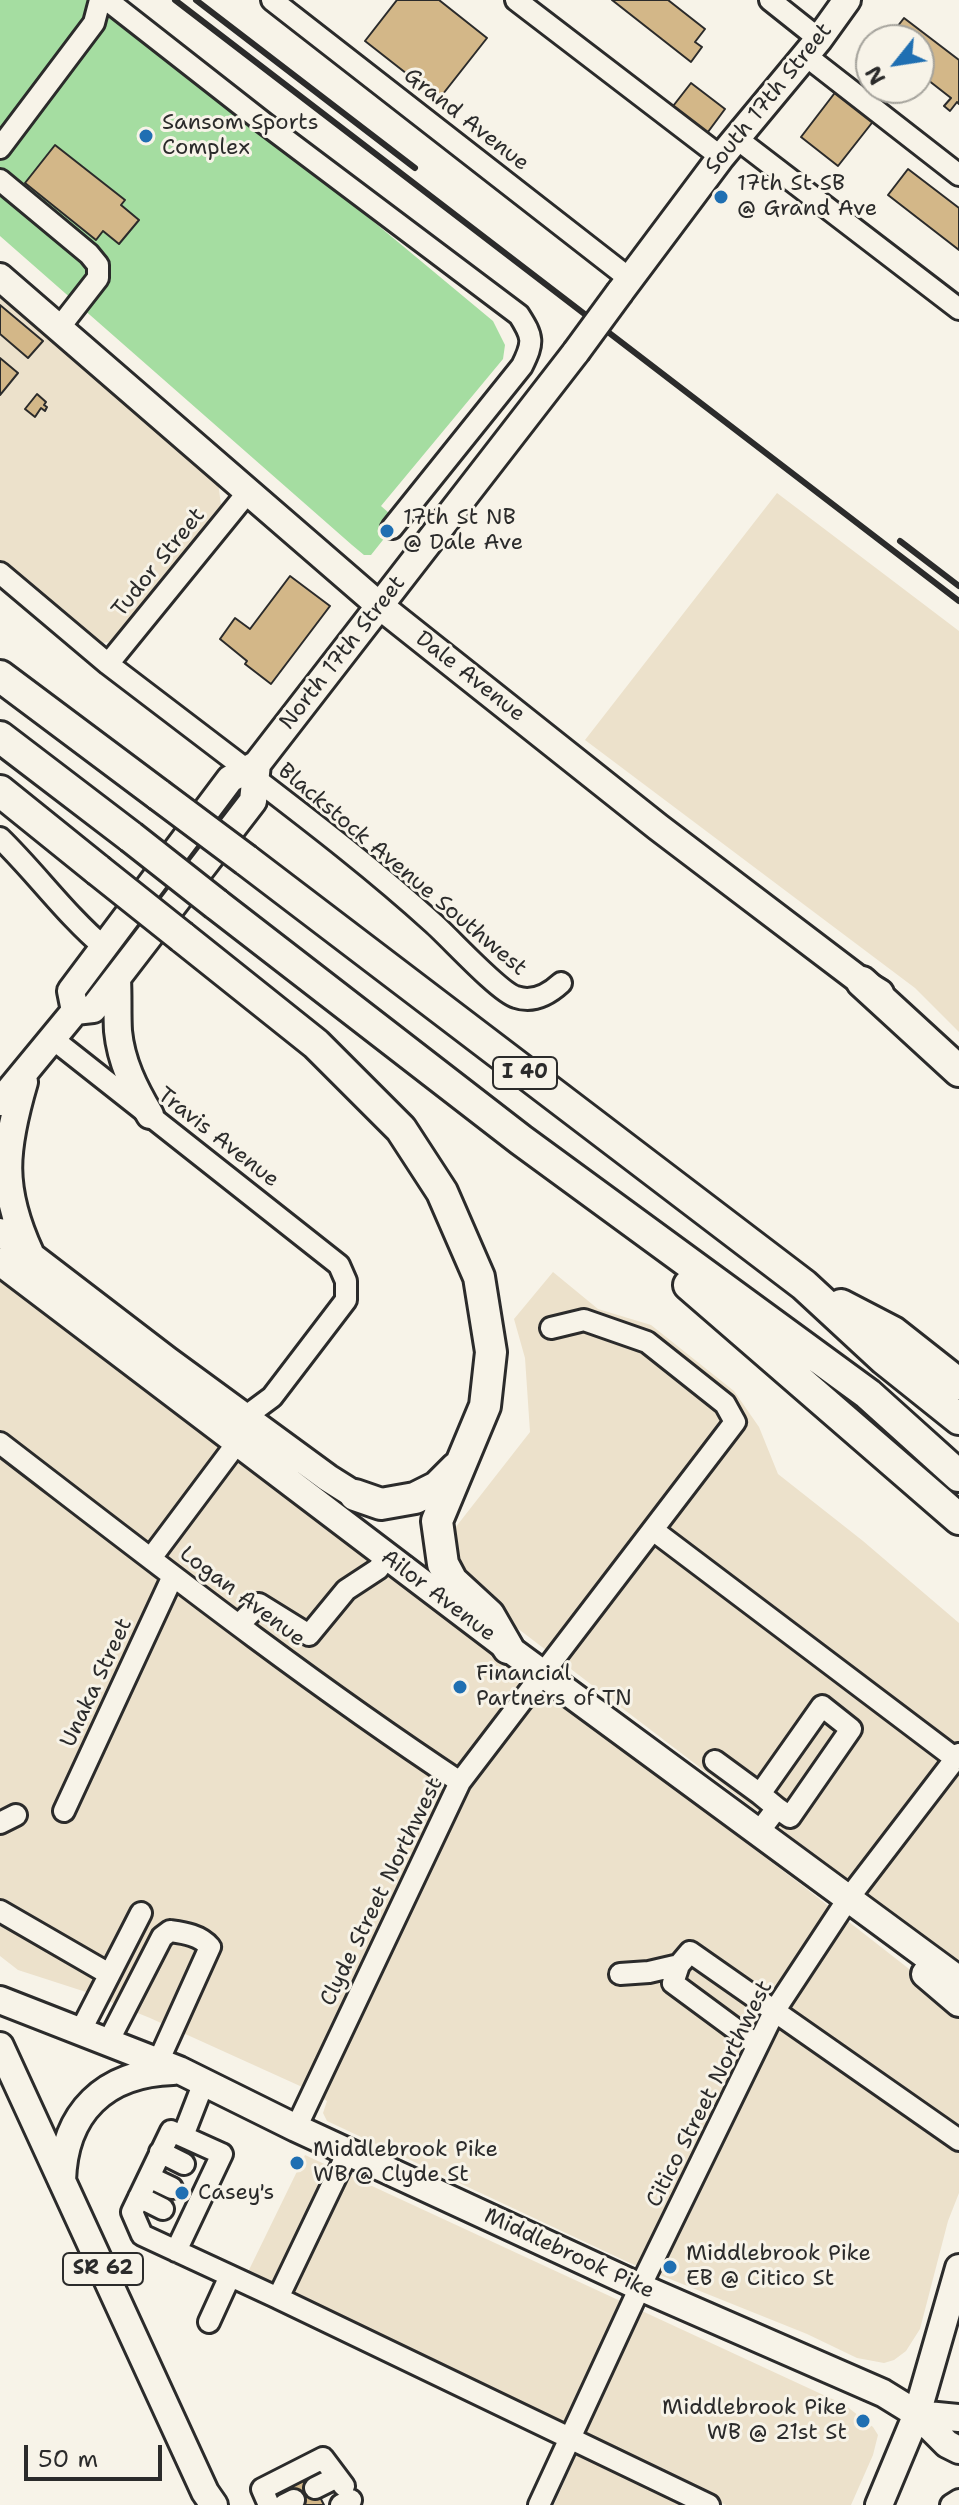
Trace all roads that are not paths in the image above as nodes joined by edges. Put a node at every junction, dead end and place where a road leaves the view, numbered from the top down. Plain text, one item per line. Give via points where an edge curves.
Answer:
1 (100, 0) edge
2 (107, 0) edge
3 (272, 0) edge
4 (516, 0) edge
5 (770, 0) edge
6 (847, 0) edge
7 (812, 47) junction
8 (0, 148) edge
9 (729, 148) junction
10 (959, 175) edge
11 (0, 180) edge
12 (0, 277) edge
13 (625, 285) junction
14 (959, 309) edge
15 (59, 328) junction
16 (576, 352) joint
17 (248, 492) junction
18 (392, 528) dead end
19 (0, 573) edge
20 (380, 606) junction
21 (108, 664) junction
22 (0, 669) edge
23 (0, 676) edge
24 (44, 709) junction
25 (0, 737) edge
26 (253, 771) junction
27 (0, 791) edge
28 (0, 838) edge
29 (104, 947) junction
30 (117, 979) junction
31 (862, 982) junction
32 (561, 983) dead end
33 (75, 1011) junction
34 (53, 1039) junction
35 (959, 1052) edge
36 (27, 1070) junction
37 (959, 1071) edge
38 (0, 1102) edge
39 (150, 1115) junction
40 (521, 1140) junction
41 (0, 1232) edge
42 (31, 1256) junction
43 (0, 1262) edge
44 (804, 1285) junction
45 (551, 1328) dead end
46 (959, 1384) edge
47 (245, 1417) junction
48 (959, 1419) edge
49 (0, 1443) edge
50 (237, 1443) junction
51 (462, 1461) junction
52 (959, 1476) edge
53 (355, 1495) joint
54 (959, 1519) edge
55 (653, 1530) junction
56 (387, 1557) junction
57 (151, 1558) junction
58 (173, 1576) junction
59 (239, 1625) junction
60 (508, 1648) junction
61 (544, 1673) junction
62 (957, 1757) edge
63 (460, 1782) junction
64 (760, 1794) junction
65 (710, 1797) junction
66 (777, 1808) junction
67 (64, 1811) dead end
68 (758, 1833) junction
69 (857, 1907) junction
70 (0, 1911) edge
71 (141, 1913) dead end
72 (679, 1965) junction
73 (109, 1974) junction
74 (620, 1974) dead end
75 (959, 1980) edge
76 (0, 2000) edge
77 (959, 2003) edge
78 (775, 2010) junction
79 (80, 2032) junction
80 (108, 2042) junction
81 (757, 2045) junction
82 (0, 2046) edge
83 (169, 2066) junction
84 (204, 2082) junction
85 (296, 2128) junction
86 (183, 2136) junction
87 (959, 2140) edge
88 (160, 2152) junction
89 (348, 2152) junction
90 (199, 2172) junction
91 (149, 2177) junction
92 (62, 2181) junction
93 (172, 2188) dead end
94 (139, 2197) junction
95 (163, 2209) dead end
96 (176, 2251) junction
97 (959, 2268) edge
98 (230, 2276) junction
99 (640, 2287) junction
100 (278, 2298) junction
101 (209, 2322) dead end
102 (917, 2414) junction
103 (959, 2418) edge
104 (569, 2439) junction
105 (959, 2450) edge
106 (315, 2488) dead end
107 (343, 2492) edge
108 (959, 2500) edge
109 (209, 2501) edge
110 (269, 2505) edge
111 (539, 2505) edge
112 (709, 2505) edge
113 (879, 2505) edge
114 (951, 2505) edge

1 - 8 street via 94,23
2 - 18 street via 519,315 530,333 531,348 522,366
3 - 13 street, Grand Avenue
4 - 9 street
5 - 7 street
6 - 7 main road, South 17th Street
7 - 9 main road, South 17th Street
7 - 10 street
9 - 13 main road, South 17th Street
9 - 14 street
11 - 15 street via 98,265 98,278
12 - 15 main road, Dale Avenue
13 - 16 main road, South 17th Street, bridge
15 - 17 main road, Dale Avenue
16 - 20 main road, North 17th Street
17 - 20 main road, Dale Avenue
17 - 21 street, Tudor Street
19 - 21 street, Blackstock Avenue Southwest
20 - 26 main road, North 17th Street
20 - 31 main road, Dale Avenue
21 - 26 street, Blackstock Avenue Southwest
22 - 24 highway
23 - 24 highway, I 40
24 - 44 highway, I 40, bridge
25 - 40 highway, I 40, bridge
26 - 29 main road, North 17th Street via 230,779
26 - 30 main road, North 17th Street via 253,801
26 - 32 street, Blackstock Avenue Southwest via 515,997 547,995
27 - 51 highway, bridge via 316,1044 401,1129 442,1192 479,1277 491,1352 485,1406
28 - 29 street
29 - 33 main road, North 17th Street via 71,991
30 - 33 main road, North 17th Street via 93,1009
30 - 39 main road via 123,1060
31 - 35 main road, Dale Avenue via 912,1012
31 - 37 highway
33 - 34 main road, North 17th Street
34 - 36 main road, North 17th Street
34 - 39 street, Travis Avenue
36 - 38 main road, North 17th Street
36 - 42 main road via 11,1127 6,1175 16,1223
39 - 47 street, Travis Avenue via 320,1248 339,1265 346,1281 346,1300 272,1397
40 - 52 highway, I 40 via 868,1394
40 - 54 highway
41 - 42 main road
42 - 47 main road
43 - 50 main road, Ailor Avenue
44 - 46 highway via 893,1332
44 - 48 highway, I 40
45 - 55 street, Clyde Street Northwest via 584,1320 647,1342 725,1404 735,1422
47 - 53 main road
49 - 57 street, Logan Avenue
50 - 56 main road, Ailor Avenue
50 - 57 street
51 - 53 highway via 437,1487 415,1498 381,1504
51 - 60 highway via 437,1521 443,1564 452,1581 489,1615
55 - 61 street, Clyde Street Northwest
55 - 62 street
56 - 59 street via 346,1590 309,1635 259,1604
56 - 60 main road, Ailor Avenue
57 - 58 street, Logan Avenue
58 - 59 street, Logan Avenue
58 - 67 street, Unaka Street
59 - 63 street, Logan Avenue
60 - 61 main road, Ailor Avenue
61 - 63 street, Clyde Street Northwest
61 - 65 main road, Ailor Avenue
62 - 69 street, Citico Street Northwest
63 - 85 street, Clyde Street Northwest
64 - 65 street via 722,1767
64 - 66 street
64 - 66 street via 822,1706 851,1729 790,1817
65 - 68 main road, Ailor Avenue
66 - 68 street
68 - 69 main road, Ailor Avenue
69 - 75 main road, Ailor Avenue
69 - 77 main road via 895,1949
69 - 78 street, Citico Street Northwest
70 - 73 street
71 - 73 street
72 - 74 street
72 - 78 street via 690,1952
72 - 81 street via 673,1983
73 - 79 street
76 - 79 main road, Middlebrook Pike
78 - 81 street, Citico Street Northwest
78 - 87 street
79 - 80 main road, Middlebrook Pike
80 - 83 main road, Middlebrook Pike
80 - 83 street via 162,1937 170,1931 188,1934 210,1947
81 - 99 street, Citico Street Northwest
82 - 92 main road, SR 62
83 - 84 main road, Middlebrook Pike
83 - 92 main road via 99,2093 73,2132
84 - 85 main road, Middlebrook Pike
84 - 86 street
85 - 89 main road, Middlebrook Pike
86 - 88 street via 171,2131
86 - 90 street via 222,2154
88 - 90 street
88 - 91 street
89 - 99 main road, Middlebrook Pike
89 - 100 street
90 - 96 street via 196,2199
91 - 93 street
91 - 94 street
92 - 109 main road, SR 62
94 - 95 street
94 - 96 street via 132,2212 142,2235
96 - 98 street
97 - 102 main road
98 - 100 street
98 - 101 street
99 - 102 main road, Middlebrook Pike via 883,2393
99 - 104 street, Citico Street Northwest
100 - 104 street
102 - 103 main road, Middlebrook Pike
102 - 105 main road, Middlebrook Pike
102 - 113 main road
104 - 111 street, Citico Street Northwest
104 - 112 street
106 - 107 street
107 - 110 street via 323,2458 262,2489
108 - 114 street

